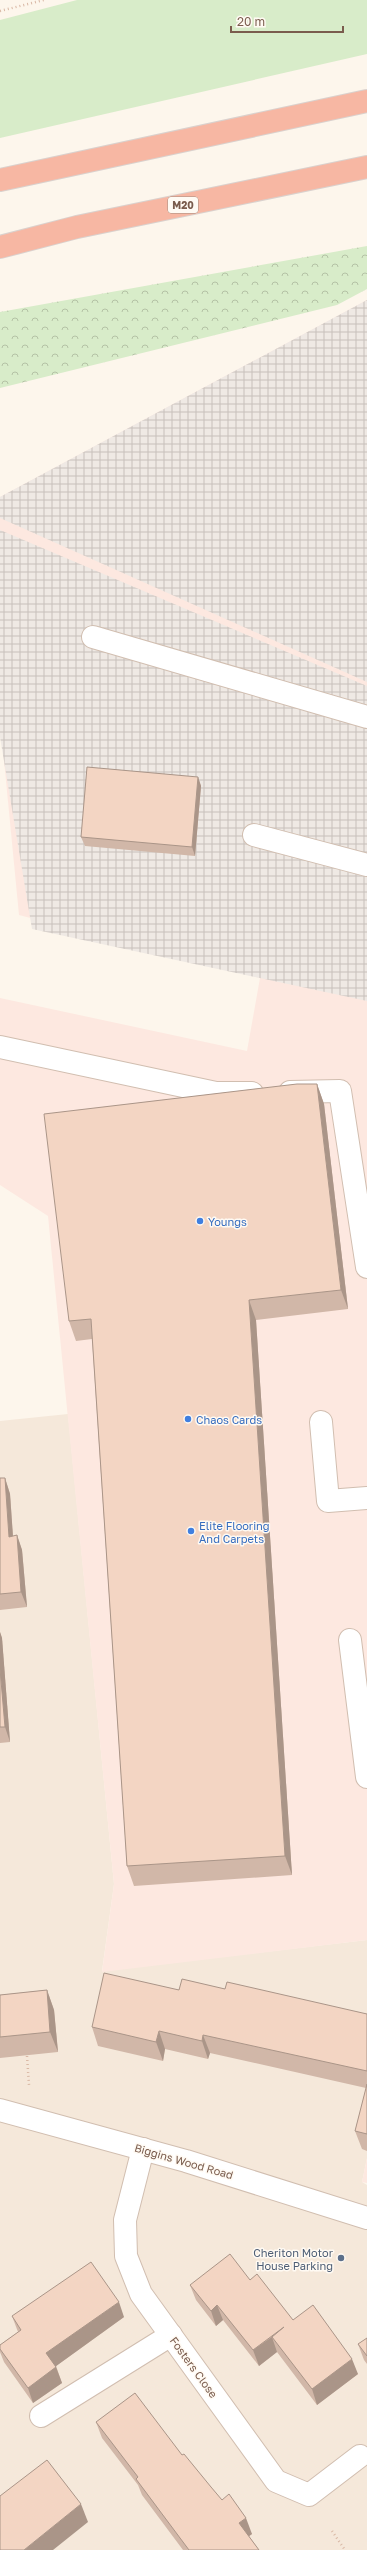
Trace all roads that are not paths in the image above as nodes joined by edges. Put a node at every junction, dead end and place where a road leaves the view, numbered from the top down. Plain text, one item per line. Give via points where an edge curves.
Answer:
1 (367, 101) edge
2 (367, 167) edge
3 (0, 180) edge
4 (0, 247) edge
5 (93, 637) dead end
6 (367, 717) edge
7 (254, 835) dead end
8 (367, 865) edge
9 (0, 1046) edge
10 (367, 1266) edge
11 (321, 1422) dead end
12 (367, 1498) edge
13 (350, 1640) dead end
14 (367, 1777) edge
15 (0, 2110) edge
16 (143, 2149) junction
17 (367, 2218) edge
18 (171, 2336) junction
19 (41, 2416) dead end
20 (360, 2456) dead end

1 - 3 highway
2 - 4 highway, M20 via 77,227
5 - 6 street
7 - 8 street
9 - 10 street via 216,1093 340,1091
11 - 12 street via 328,1501
13 - 14 street
15 - 16 street, Biggins Wood Road
16 - 17 street, Biggins Wood Road
16 - 18 street, Fosters Close via 125,2220 126,2256 141,2294
18 - 19 street
18 - 20 street, Fosters Close via 276,2481 309,2495

